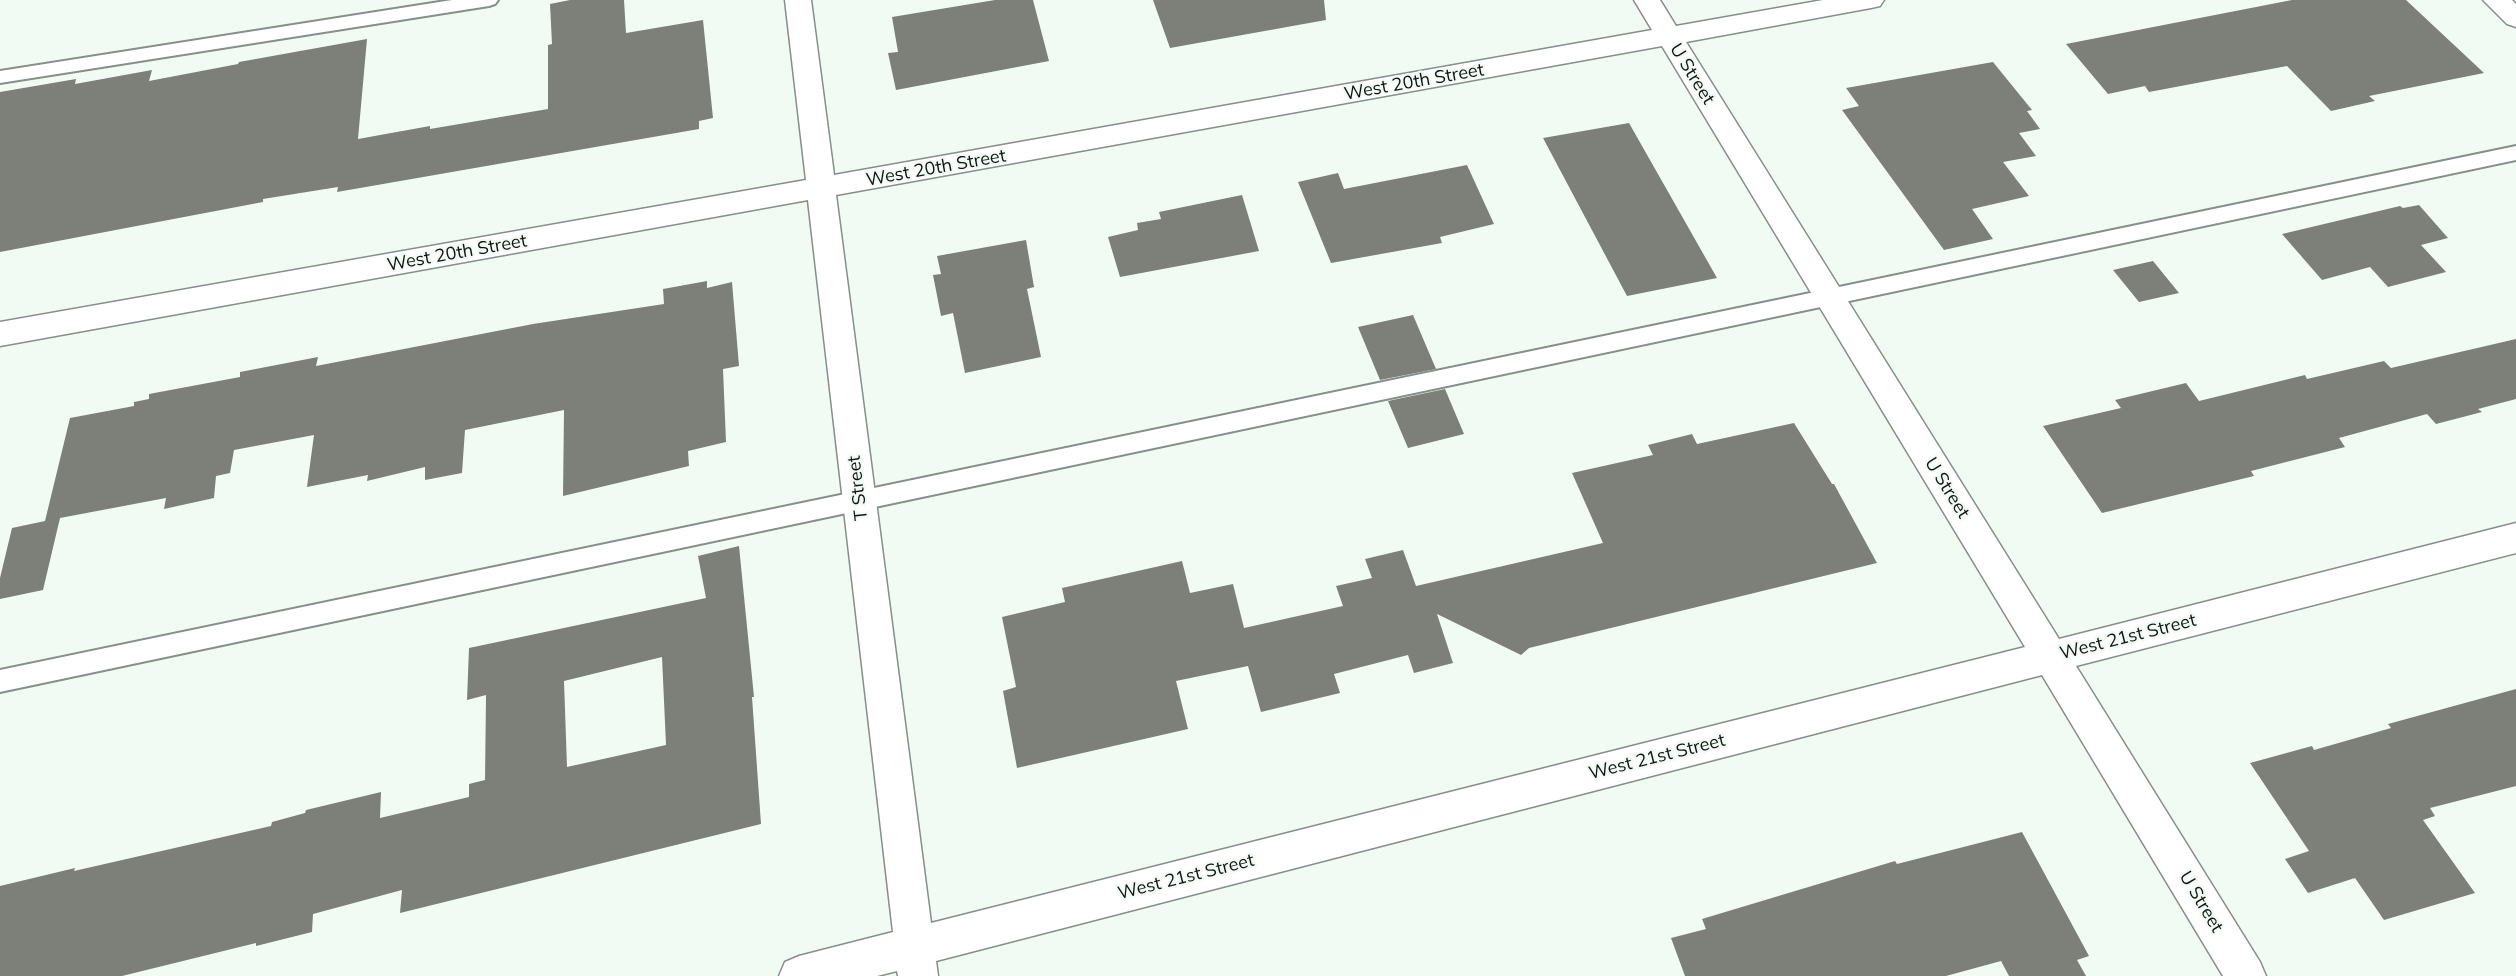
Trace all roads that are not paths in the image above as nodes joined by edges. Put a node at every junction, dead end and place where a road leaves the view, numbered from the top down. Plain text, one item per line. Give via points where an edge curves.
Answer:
1 (489, 0) edge
2 (798, 0) edge
3 (1647, 0) edge
4 (1871, 0) edge
5 (2496, 0) edge
6 (2516, 18) edge
7 (1669, 36) junction
8 (0, 77) edge
9 (2516, 153) edge
10 (822, 189) junction
11 (1829, 297) junction
12 (0, 334) edge
13 (860, 500) junction
14 (2516, 538) edge
15 (2051, 657) junction
16 (0, 681) edge
17 (916, 961) edge
18 (799, 976) edge
19 (2246, 976) edge

1 - 8 lane
2 - 10 street, T Street
3 - 7 street, U Street
4 - 7 street, West 20th Street
5 - 6 street
7 - 10 street, West 20th Street
7 - 11 street, U Street
9 - 11 lane
10 - 12 street, West 20th Street
10 - 13 street, T Street
11 - 13 lane
11 - 15 street, U Street
13 - 16 lane
13 - 17 street, T Street
14 - 15 street, West 21st Street
15 - 17 street, West 21st Street
15 - 19 street, U Street
17 - 18 street, West 21st Street

